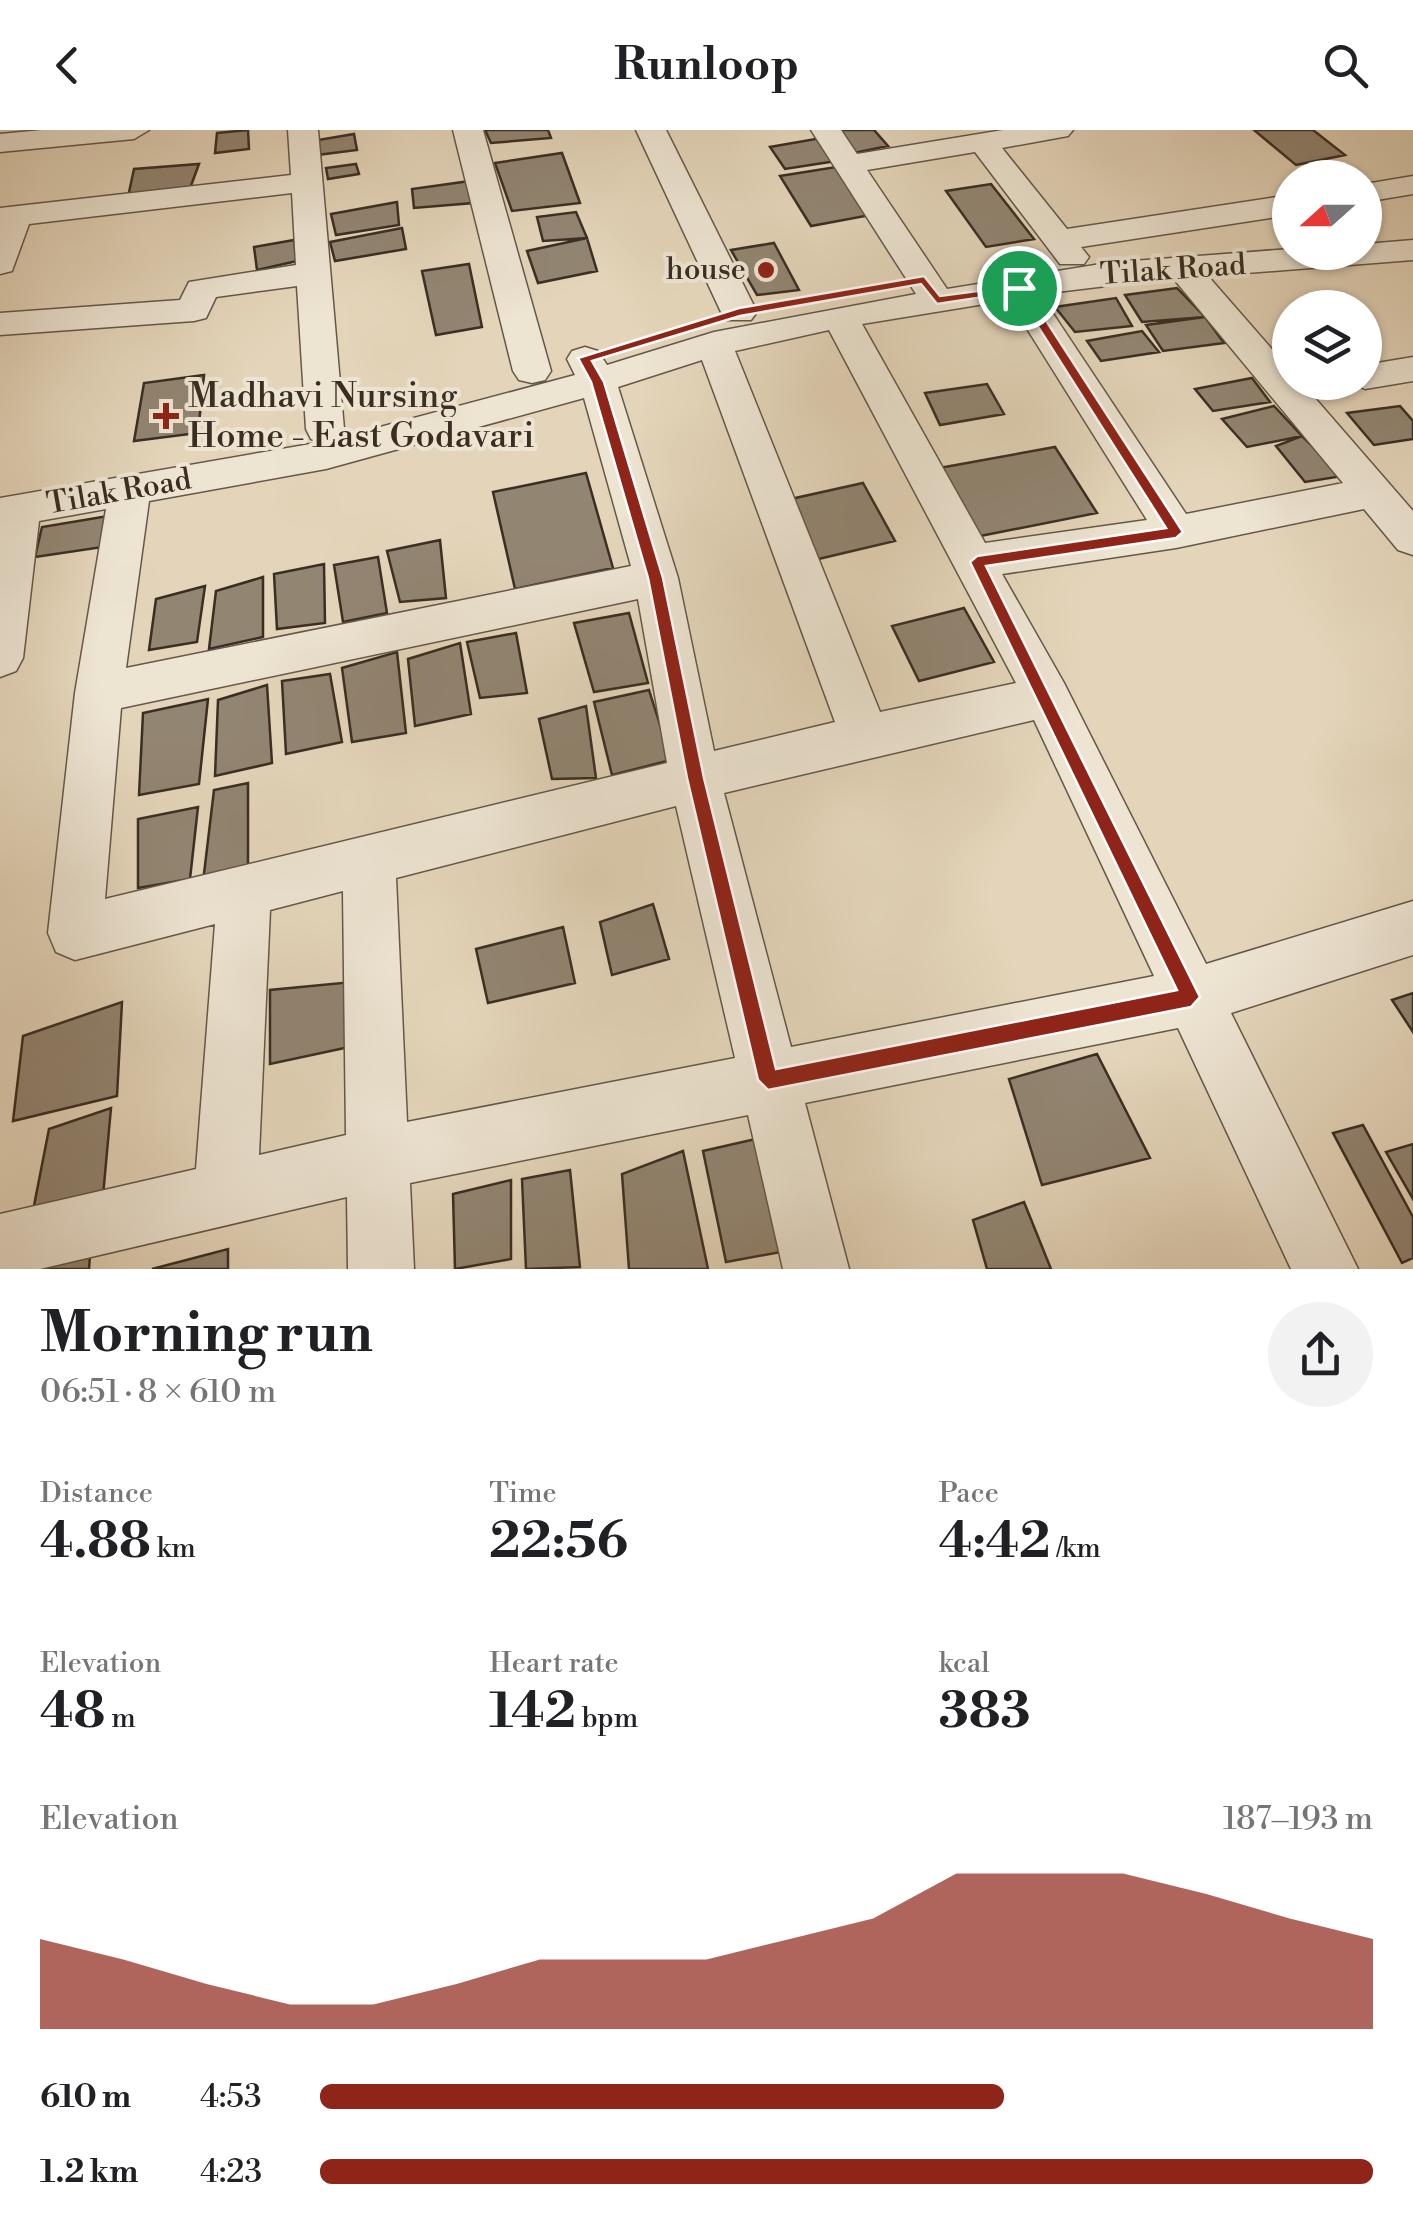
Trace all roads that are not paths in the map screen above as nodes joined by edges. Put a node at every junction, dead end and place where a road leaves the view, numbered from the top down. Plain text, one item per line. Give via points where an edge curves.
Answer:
1 (134, 130) edge
2 (303, 130) edge
3 (468, 130) edge
4 (651, 130) edge
5 (826, 130) edge
6 (1058, 130) edge
7 (982, 142) junction
8 (0, 143) edge
9 (849, 164) junction
10 (310, 182) junction
11 (1413, 184) edge
12 (1382, 189) edge
13 (1272, 208) edge
14 (8, 218) edge
15 (1413, 226) edge
16 (1382, 229) edge
17 (1272, 238) edge
18 (1067, 248) junction
19 (1413, 250) edge
20 (0, 264) edge
21 (1182, 266) junction
22 (315, 273) junction
23 (1019, 288) junction
24 (931, 290) junction
25 (840, 317) junction
26 (0, 324) edge
27 (726, 328) junction
28 (1413, 369) edge
29 (591, 370) junction
30 (532, 371) junction
31 (1382, 374) edge
32 (1272, 375) edge
33 (1292, 400) edge
34 (324, 428) junction
35 (130, 490) junction
36 (1370, 493) junction
37 (6, 502) edge
38 (1176, 532) junction
39 (1413, 539) edge
40 (977, 562) junction
41 (656, 578) junction
42 (0, 658) edge
43 (100, 693) junction
44 (1047, 697) junction
45 (865, 736) junction
46 (695, 778) junction
47 (369, 859) junction
48 (244, 894) junction
49 (1413, 928) edge
50 (1191, 997) junction
51 (768, 1080) junction
52 (376, 1159) junction
53 (226, 1195) junction
54 (0, 1246) edge
55 (381, 1269) edge
56 (816, 1269) edge
57 (1325, 1269) edge

1 - 8 street
2 - 10 street
3 - 30 street
4 - 27 street
5 - 9 street
6 - 7 street
7 - 9 street
7 - 18 street
9 - 24 street
10 - 14 street
10 - 22 street
11 - 12 street
13 - 18 street
14 - 20 street
15 - 16 street
17 - 18 street, Tilak Road
18 - 24 street, Tilak Road
19 - 21 street, Tilak Road
21 - 23 street, Tilak Road
21 - 32 street
22 - 26 street via 200,289 194,310
22 - 34 street
23 - 24 street, Tilak Road
23 - 38 street
24 - 25 street, Tilak Road
24 - 27 street, Tilak Road
25 - 27 street, Tilak Road
25 - 40 street
27 - 29 street, Tilak Road
27 - 45 street
28 - 31 street
29 - 30 street, Tilak Road
29 - 35 street, Tilak Road via 326,455
29 - 41 street
30 - 34 street, Tilak Road
33 - 36 street
34 - 37 street, Tilak Road
35 - 37 street, Tilak Road
35 - 43 street
36 - 38 street
36 - 39 street
37 - 42 street
38 - 40 street
40 - 44 street
41 - 43 street
41 - 46 street
43 - 48 street via 76,933
44 - 45 street
44 - 50 street
45 - 46 street
46 - 47 street
46 - 51 street
47 - 48 street
47 - 52 street
48 - 53 street
49 - 50 street
50 - 51 street
50 - 57 street
51 - 52 street
51 - 56 street
52 - 53 street
52 - 55 street
53 - 54 street

